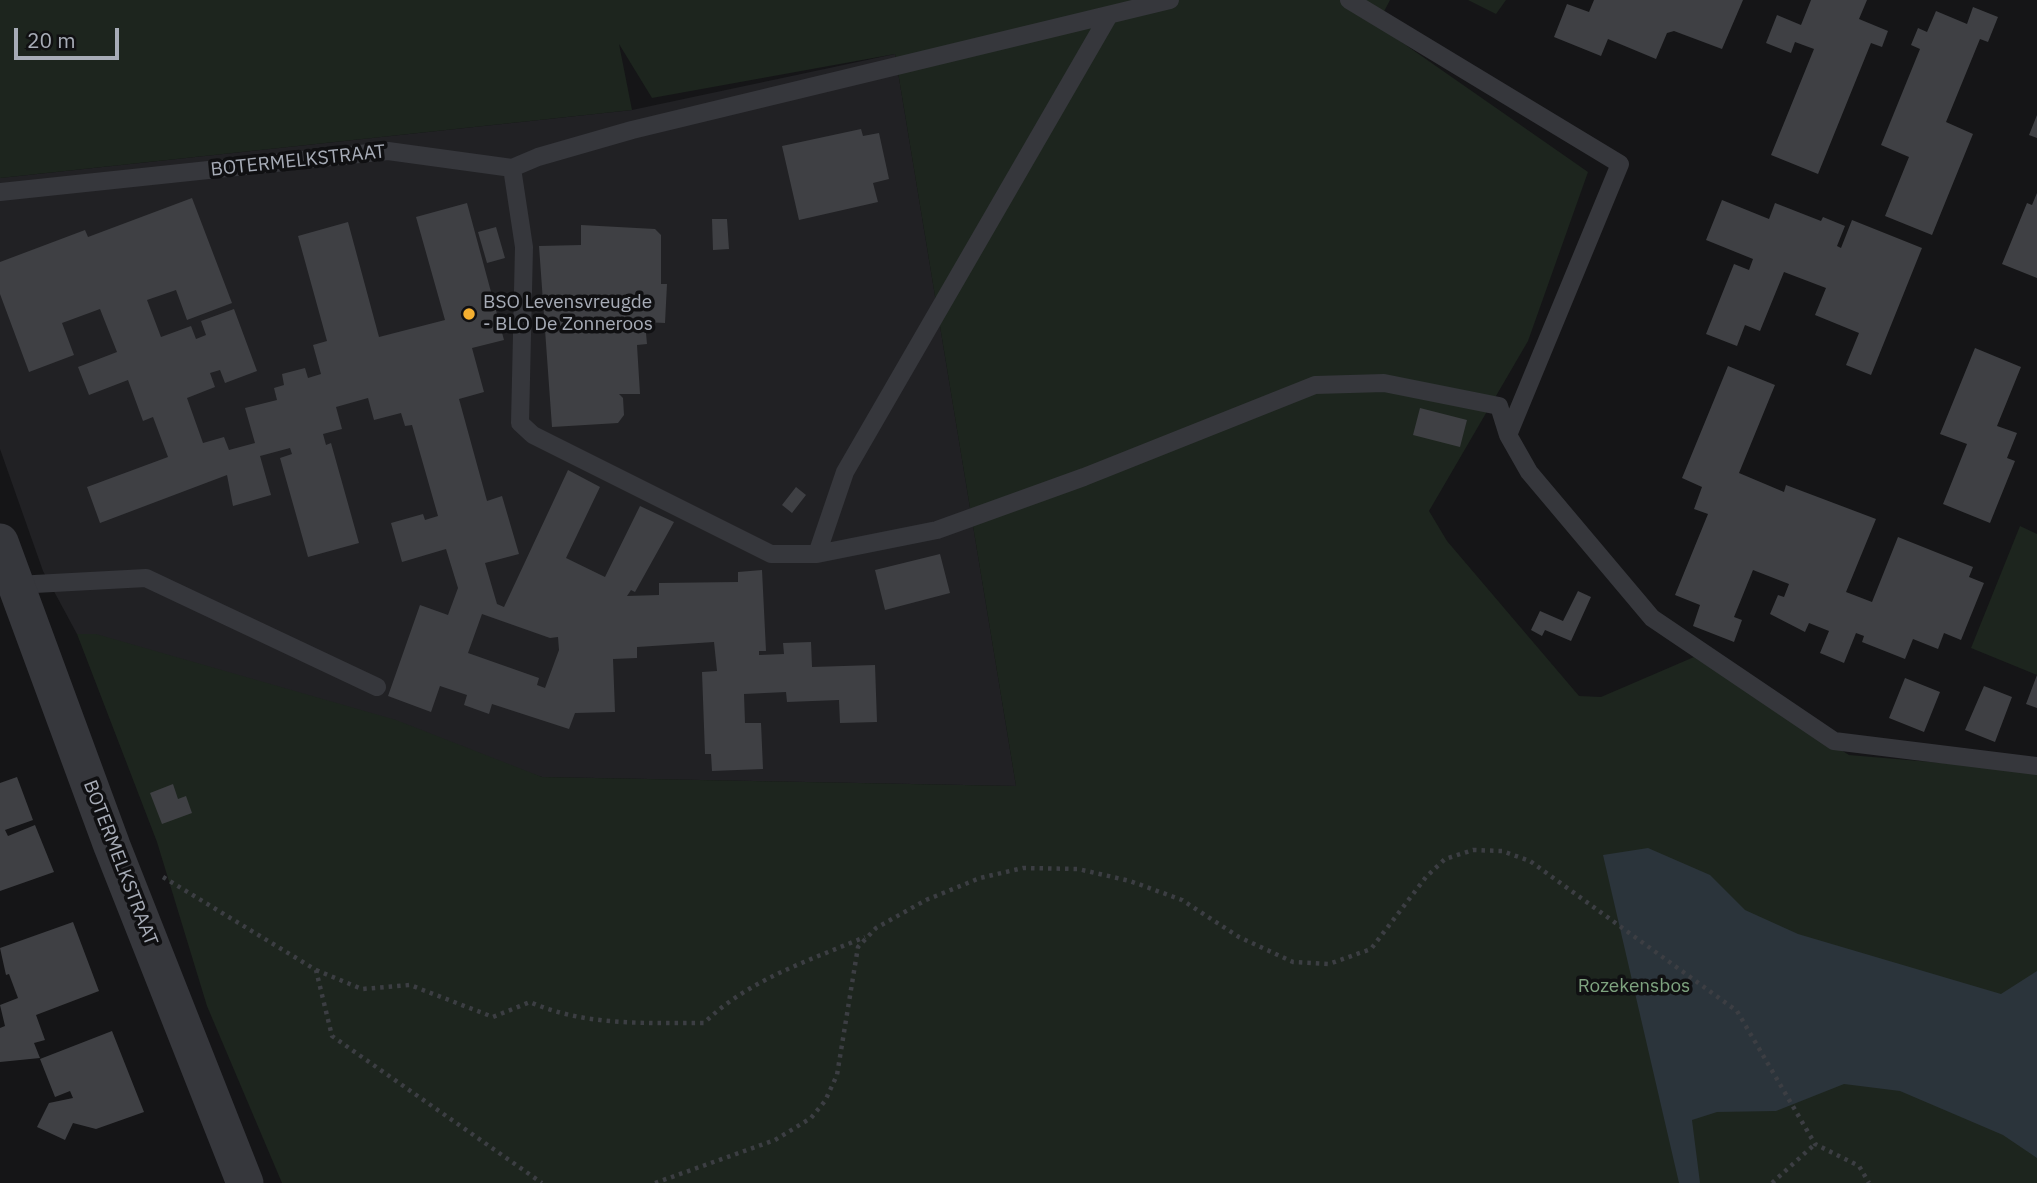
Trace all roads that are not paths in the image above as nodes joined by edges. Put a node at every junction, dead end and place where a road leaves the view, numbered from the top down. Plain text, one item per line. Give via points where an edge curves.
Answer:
1 (1170, 0) edge
2 (1349, 0) edge
3 (1108, 17) junction
4 (512, 168) junction
5 (0, 192) edge
6 (1508, 435) junction
7 (0, 542) edge
8 (817, 554) junction
9 (16, 585) junction
10 (377, 688) dead end
11 (2037, 766) edge
12 (245, 1183) edge

1 - 3 lane, BOTERMELKSTRAAT via 1131,7
2 - 6 lane via 1620,164
3 - 4 lane, BOTERMELKSTRAAT via 632,130
3 - 8 lane via 845,472
4 - 5 lane, BOTERMELKSTRAAT via 388,151
4 - 8 lane via 524,247 520,423 533,435 771,554
6 - 8 lane via 1499,406 1384,383 1315,385 937,530
6 - 11 lane via 1529,472 1651,618 1834,741
7 - 9 street, BOTERMELKSTRAAT
9 - 10 lane via 146,578
9 - 12 street, BOTERMELKSTRAAT via 112,846

